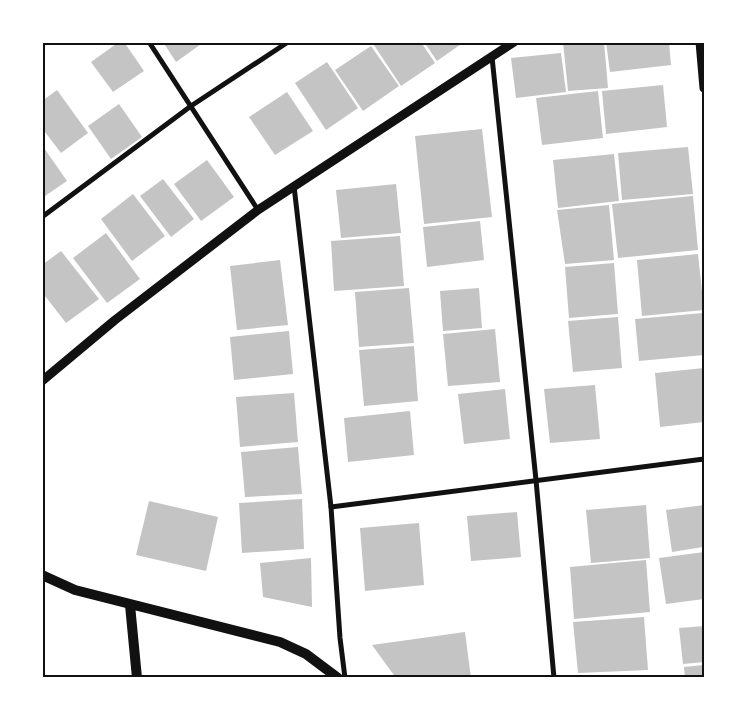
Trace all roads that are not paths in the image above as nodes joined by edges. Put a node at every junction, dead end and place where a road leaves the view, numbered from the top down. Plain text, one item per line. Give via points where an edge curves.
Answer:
1 (149, 42) edge
2 (288, 42) edge
3 (514, 42) edge
4 (700, 42) edge
5 (492, 56) junction
6 (704, 88) edge
7 (191, 106) junction
8 (294, 185) junction
9 (258, 210) junction
10 (42, 216) edge
11 (42, 381) edge
12 (704, 459) edge
13 (536, 480) junction
14 (331, 507) junction
15 (42, 575) edge
16 (130, 605) junction
17 (137, 678) edge
18 (338, 678) edge
19 (345, 678) edge
20 (554, 678) edge

1 - 7 street
2 - 7 street
3 - 5 street
4 - 6 street
5 - 8 street
5 - 13 street
7 - 9 street
7 - 10 street
8 - 9 street
8 - 14 street
9 - 11 street via 114,320
12 - 13 street
13 - 14 street
13 - 20 street
14 - 19 street
15 - 16 main road via 75,590
16 - 17 main road
16 - 18 main road via 280,642 306,654

